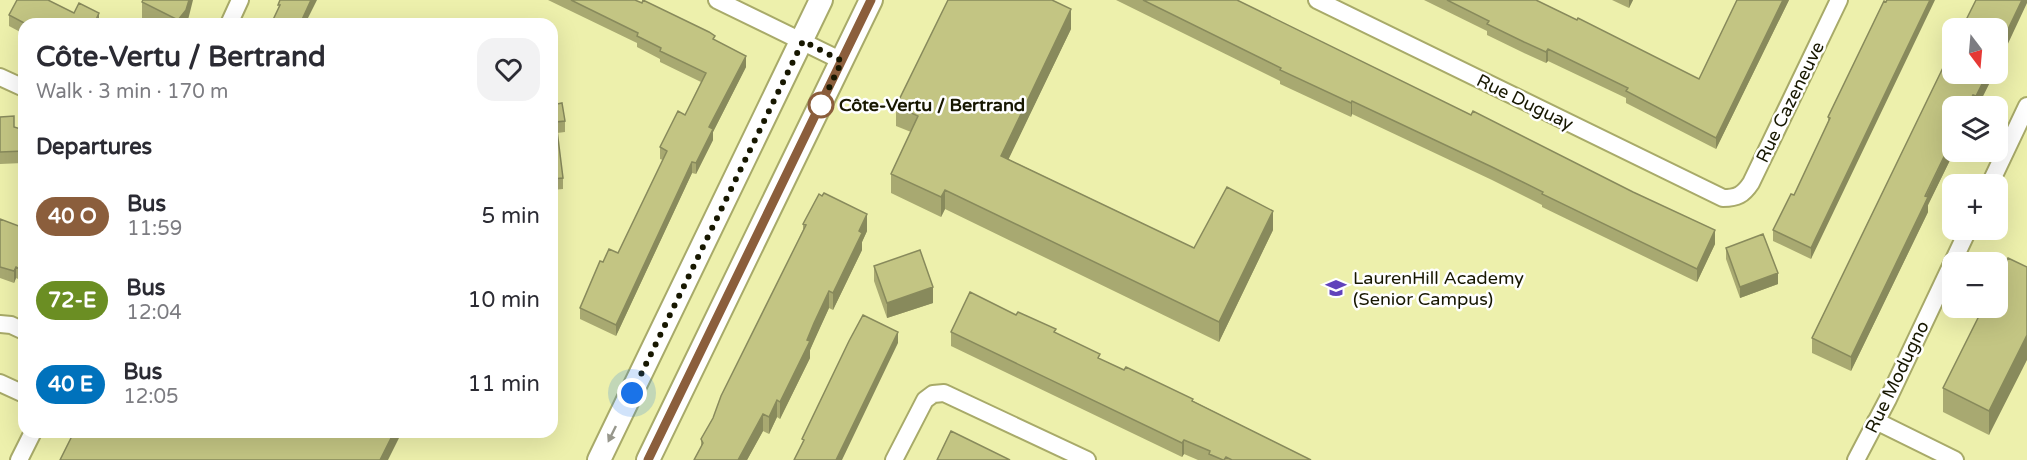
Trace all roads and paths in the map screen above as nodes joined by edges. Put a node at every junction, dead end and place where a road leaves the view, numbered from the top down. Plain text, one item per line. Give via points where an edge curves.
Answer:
1 (240, 0) edge
2 (717, 0) edge
3 (821, 0) edge
4 (871, 0) edge
5 (1317, 0) edge
6 (1839, 0) edge
7 (232, 18) edge
8 (803, 41) junction
9 (842, 61) junction
10 (0, 77) edge
11 (18, 85) edge
12 (2027, 106) edge
13 (1995, 174) edge
14 (1735, 198) joint
15 (1963, 240) edge
16 (0, 324) edge
17 (18, 328) edge
18 (0, 383) edge
19 (18, 390) edge
20 (1876, 421) junction
21 (30, 438) edge
22 (19, 460) edge
23 (599, 460) edge
24 (648, 460) edge
25 (894, 460) edge
26 (1087, 460) edge
27 (1856, 460) edge
28 (1955, 460) edge

1 - 7 street
2 - 8 street
3 - 8 main road
4 - 9 main road
5 - 14 street, Rue Duguay via 1712,194
6 - 14 street, Rue Cazeneuve via 1751,183
8 - 9 street
8 -> 23 main road
9 - 24 main road
10 - 11 street
12 - 13 street
15 - 20 street, Rue Modugno
16 - 17 street
18 - 19 street
20 - 27 street, Rue Modugno
20 - 28 street
21 - 22 street
25 - 26 street via 925,400 944,393

